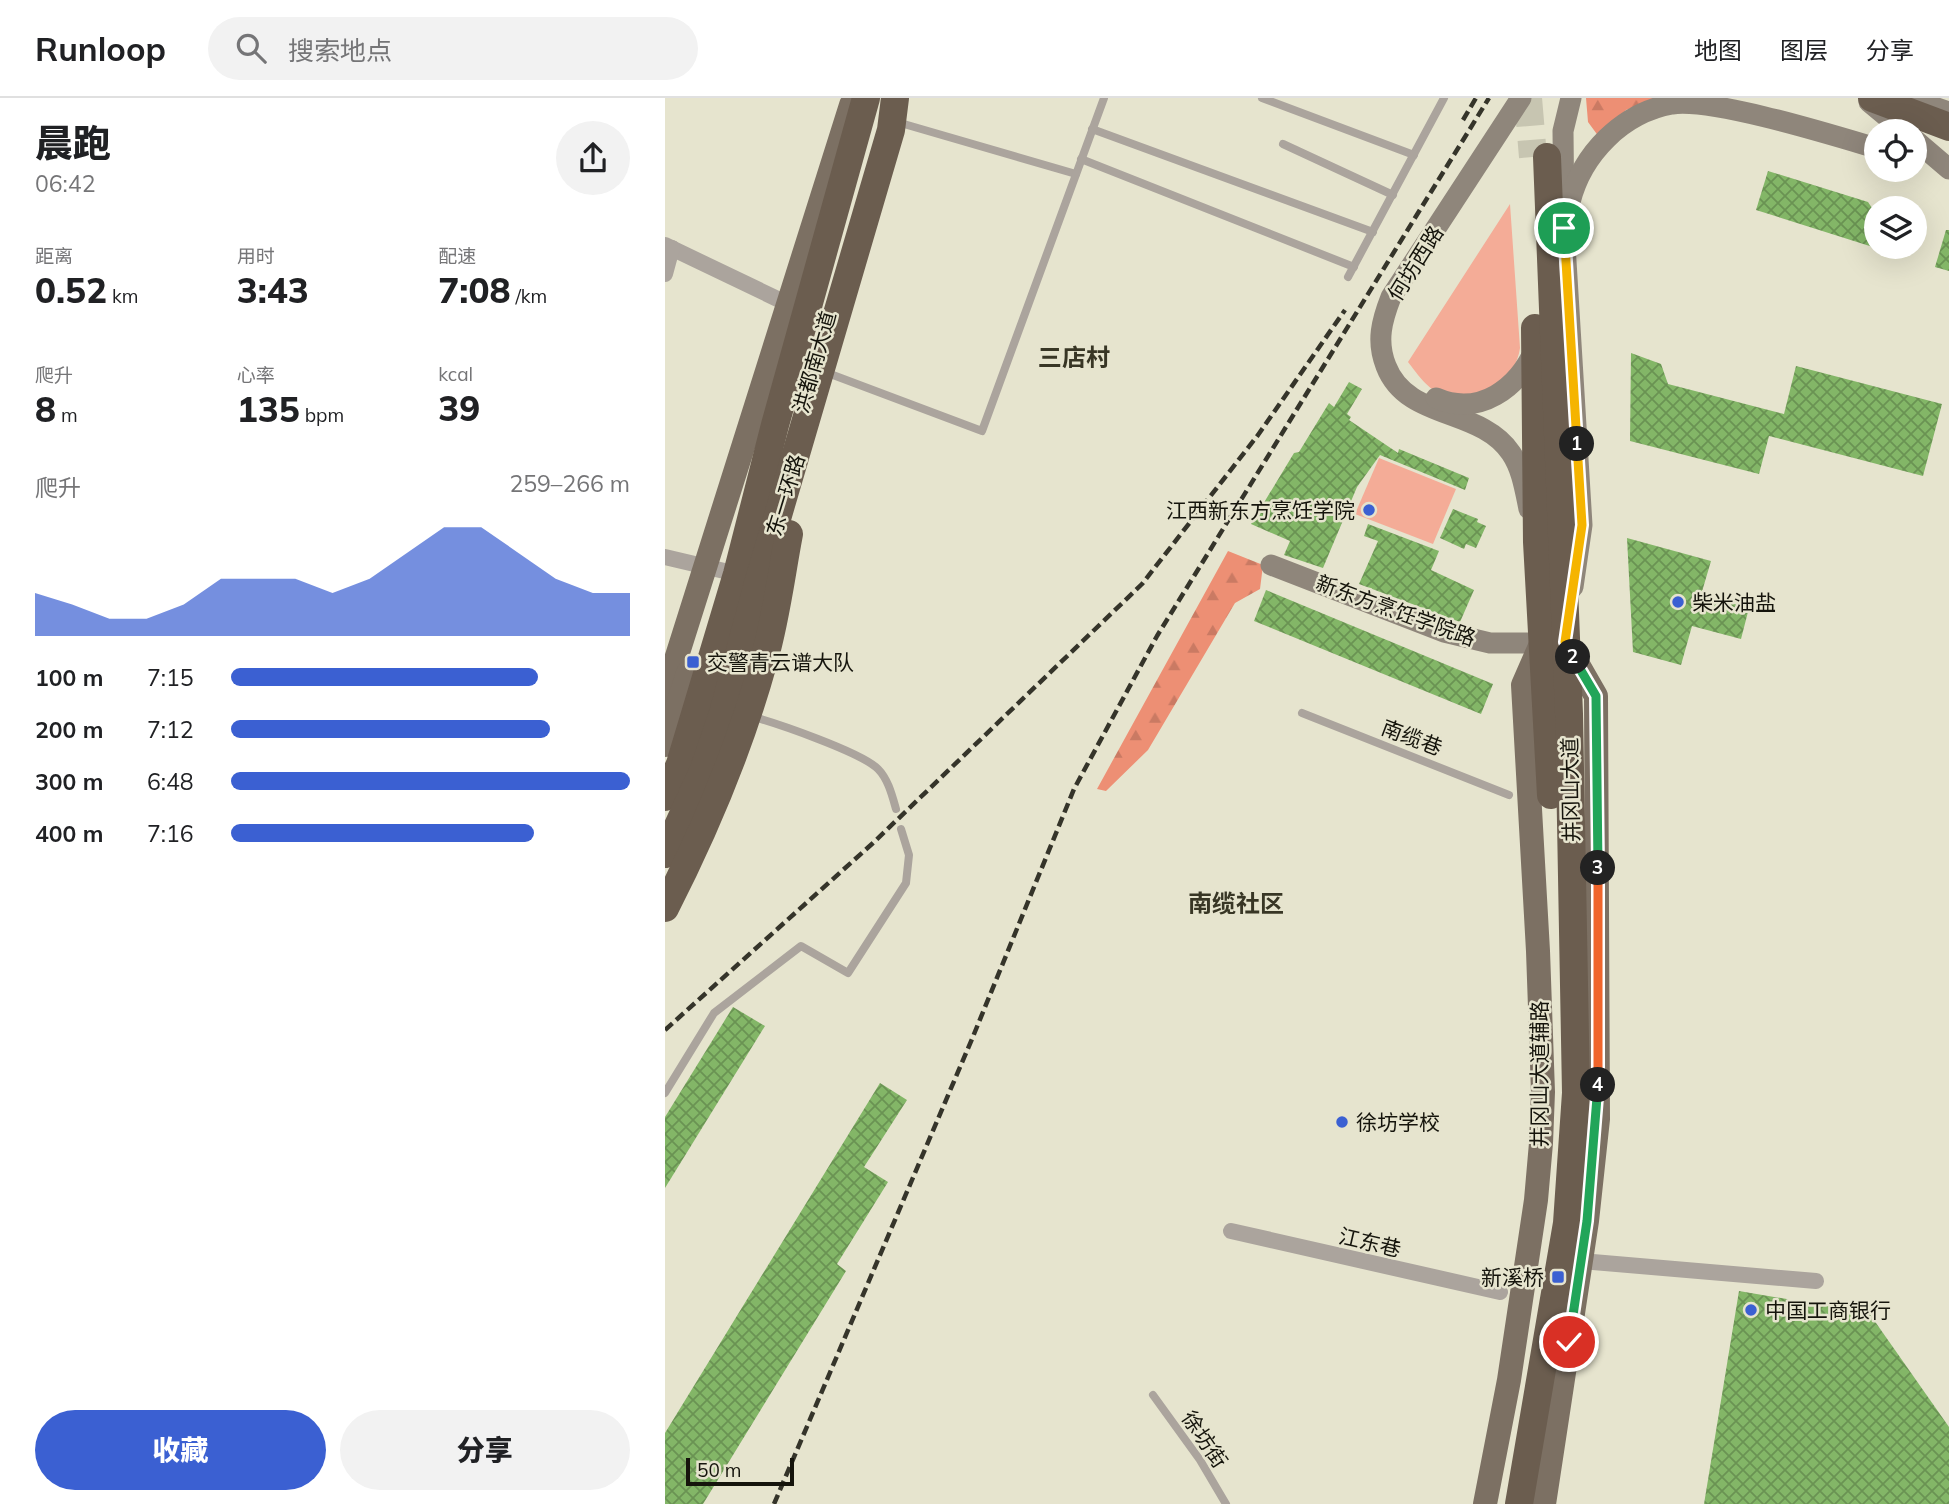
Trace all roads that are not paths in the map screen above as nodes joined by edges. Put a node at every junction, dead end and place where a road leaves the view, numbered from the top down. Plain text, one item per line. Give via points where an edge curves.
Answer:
1 (853, 98) edge
2 (909, 98) edge
3 (1104, 98) edge
4 (1262, 98) edge
5 (1444, 98) edge
6 (1521, 98) edge
7 (1537, 98) edge
8 (1571, 98) edge
9 (1864, 98) edge
10 (1873, 98) edge
11 (1907, 98) edge
12 (885, 108) edge
13 (1949, 111) edge
14 (1889, 119) edge
15 (1949, 120) edge
16 (1949, 128) edge
17 (1092, 129) junction
18 (1283, 144) dead end
19 (1864, 145) edge
20 (1927, 150) edge
21 (1414, 155) junction
22 (1081, 159) junction
23 (1490, 161) junction
24 (1927, 163) edge
25 (1949, 169) edge
26 (1076, 174) junction
27 (1392, 195) junction
28 (1564, 228) junction
29 (1373, 232) junction
30 (669, 246) edge
31 (1354, 267) junction
32 (665, 274) edge
33 (1348, 277) dead end
34 (788, 304) junction
35 (1536, 347) junction
36 (1396, 373) junction
37 (816, 376) junction
38 (775, 425) junction
39 (1537, 542) junction
40 (665, 557) edge
41 (1271, 565) dead end
42 (706, 566) junction
43 (737, 574) junction
44 (1553, 643) junction
45 (665, 694) edge
46 (723, 713) junction
47 (1302, 713) dead end
48 (665, 744) edge
49 (1509, 795) dead end
50 (665, 797) edge
51 (895, 809) dead end
52 (901, 829) dead end
53 (665, 854) edge
54 (665, 867) edge
55 (665, 908) edge
56 (665, 1093) edge
57 (1231, 1231) dead end
58 (1581, 1261) junction
59 (1816, 1281) dead end
60 (1500, 1292) dead end
61 (1153, 1395) dead end
62 (1226, 1504) edge
63 (1485, 1504) edge
64 (1507, 1504) edge
65 (1519, 1504) edge
66 (1544, 1504) edge

1 - 34 main road, 洪都南大道
2 - 12 highway
3 - 17 lane
4 - 21 lane
5 - 21 lane
6 - 23 main road, 何坊西路
7 - 23 main road, 何坊西路
8 - 28 main road via 1563,131
9 - 14 main road
10 - 15 highway
10 - 16 highway
11 - 13 main road
12 - 26 lane
12 - 37 highway, 东一环路
12 - 38 highway, 东一环路
17 - 22 lane
17 - 29 lane
18 - 27 lane
19 - 28 main road via 1704,103 1673,103 1639,114 1613,131 1576,181
20 - 25 main road
21 - 27 lane
22 - 26 lane
22 - 31 lane
23 - 36 main road, 何坊西路 via 1400,307 1386,342
24 - 25 main road
26 - 37 lane via 982,431
27 - 29 lane
28 - 44 main road via 1582,525
29 - 31 lane
30 - 32 street
30 - 34 street
31 - 33 lane
34 - 42 main road, 洪都南大道
35 - 36 main road via 1526,370 1485,402 1440,400
35 - 39 highway, 井冈山大道
35 - 44 highway, 井冈山大道 via 1540,157
36 - 39 main road via 1413,400 1489,432 1510,452 1520,470
37 - 46 highway, 东一环路
37 - 54 main road, 洪都南大道
37 - 55 highway via 765,658 731,766
38 - 43 highway, 东一环路
38 - 48 main road via 711,598
39 - 44 highway, 井冈山大道
40 - 42 street
41 - 44 main road, 新东方烹饪学院路 via 1444,632 1490,643
42 - 43 street
42 - 45 main road, 洪都南大道
43 - 50 highway, 东一环路 via 680,764
44 - 58 main road via 1596,696 1598,1119
44 - 63 main road, 井冈山大道辅路 via 1523,685 1538,951 1541,1143 1509,1380
44 - 64 highway, 井冈山大道 via 1549,710 1560,1083 1552,1221
44 - 65 highway, 井冈山大道 via 1569,727 1576,1093 1567,1223
46 - 51 lane via 752,716 858,757 877,768
46 - 53 highway, 东一环路 via 704,769
47 - 49 lane, 南缆巷
52 - 56 lane via 909,855 906,883 848,973 801,946 714,1013
57 - 60 street, 江东巷
58 - 59 street
58 - 66 main road
61 - 62 lane, 徐坊街

